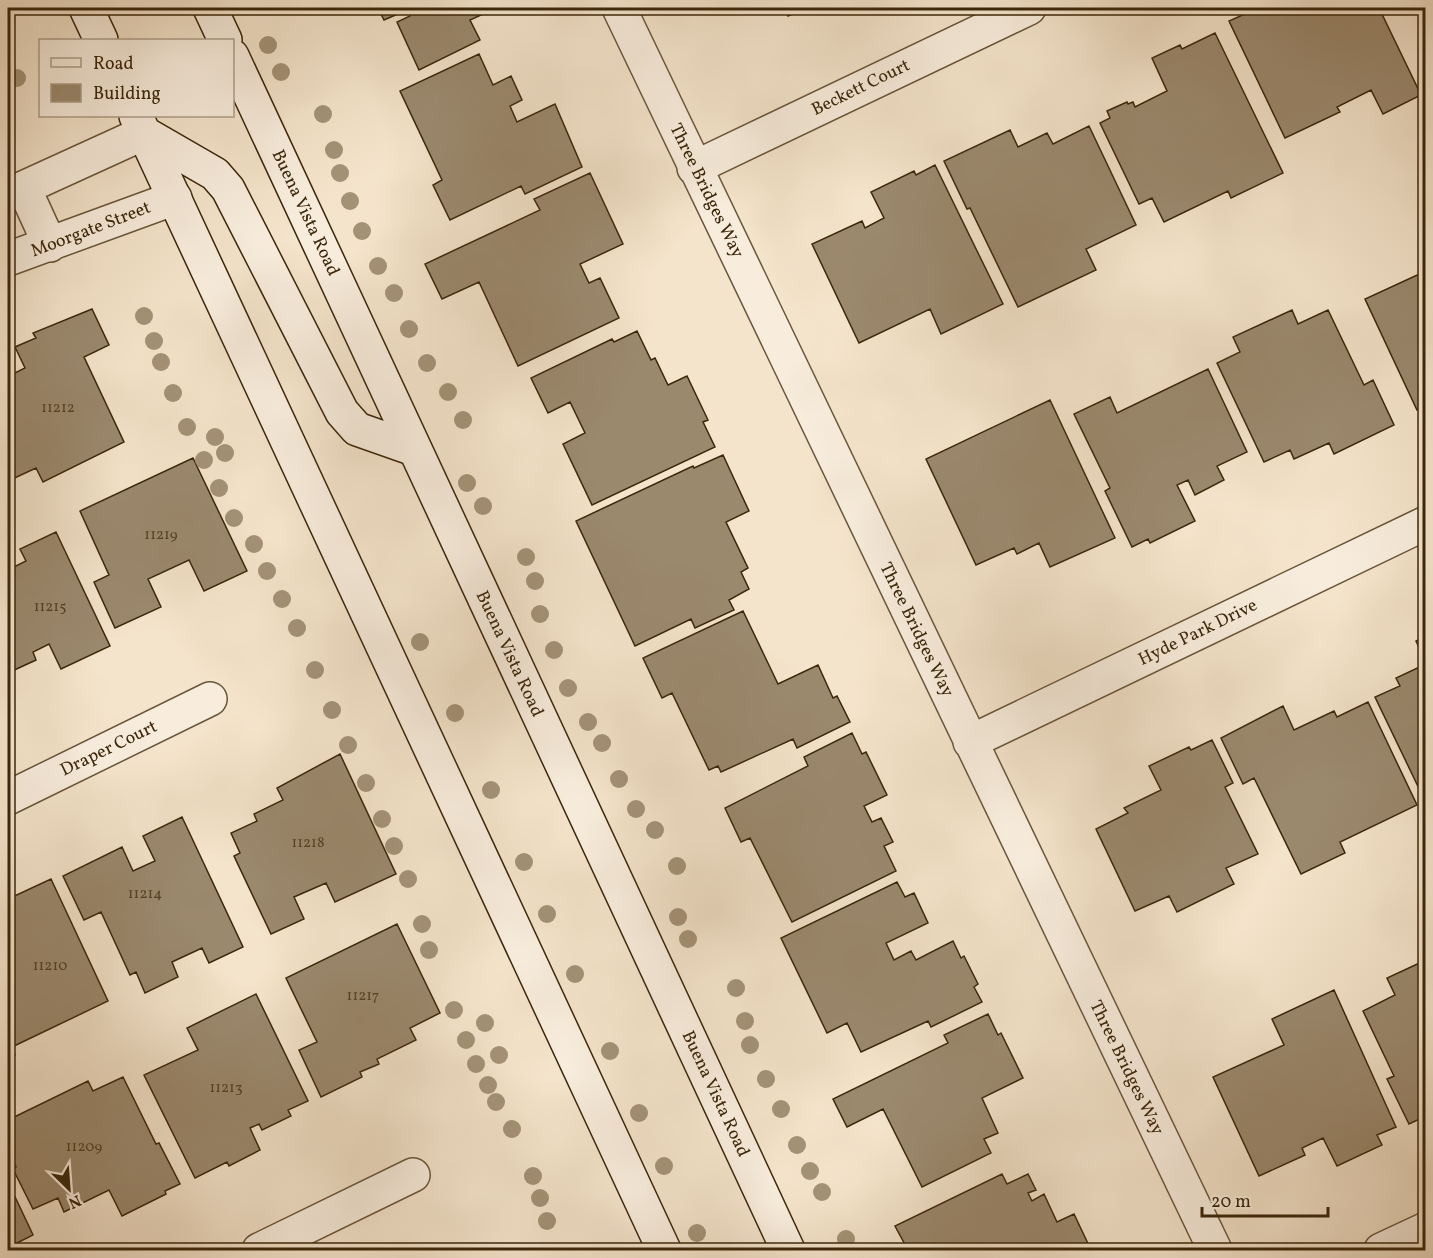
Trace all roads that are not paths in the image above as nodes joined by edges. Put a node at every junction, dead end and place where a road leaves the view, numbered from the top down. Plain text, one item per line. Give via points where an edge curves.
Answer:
1 (86, 8) edge
2 (210, 8) edge
3 (619, 8) edge
4 (1029, 8) edge
5 (102, 39) edge
6 (225, 39) edge
7 (234, 60) edge
8 (140, 124) edge
9 (694, 168) junction
10 (16, 191) edge
11 (175, 198) junction
12 (50, 245) junction
13 (8, 260) edge
14 (414, 449) junction
15 (1425, 523) edge
16 (210, 699) dead end
17 (970, 742) junction
18 (8, 798) edge
19 (413, 1175) dead end
20 (1425, 1229) edge
21 (259, 1251) edge
22 (664, 1251) edge
23 (788, 1251) edge
24 (1215, 1251) edge
25 (1381, 1251) edge

1 - 5 street
2 - 6 street
3 - 9 street, Three Bridges Way
4 - 9 street, Beckett Court
7 - 14 street, Buena Vista Road
8 - 10 street
8 - 11 street
8 - 14 street via 215,174 228,189 342,412 357,429
9 - 17 street, Three Bridges Way
10 - 12 street
11 - 12 street, Moorgate Street
11 - 22 street
12 - 13 street, Moorgate Street
14 - 23 street, Buena Vista Road
15 - 17 street, Hyde Park Drive
16 - 18 street, Draper Court
17 - 24 street, Three Bridges Way
19 - 21 street
20 - 25 street

